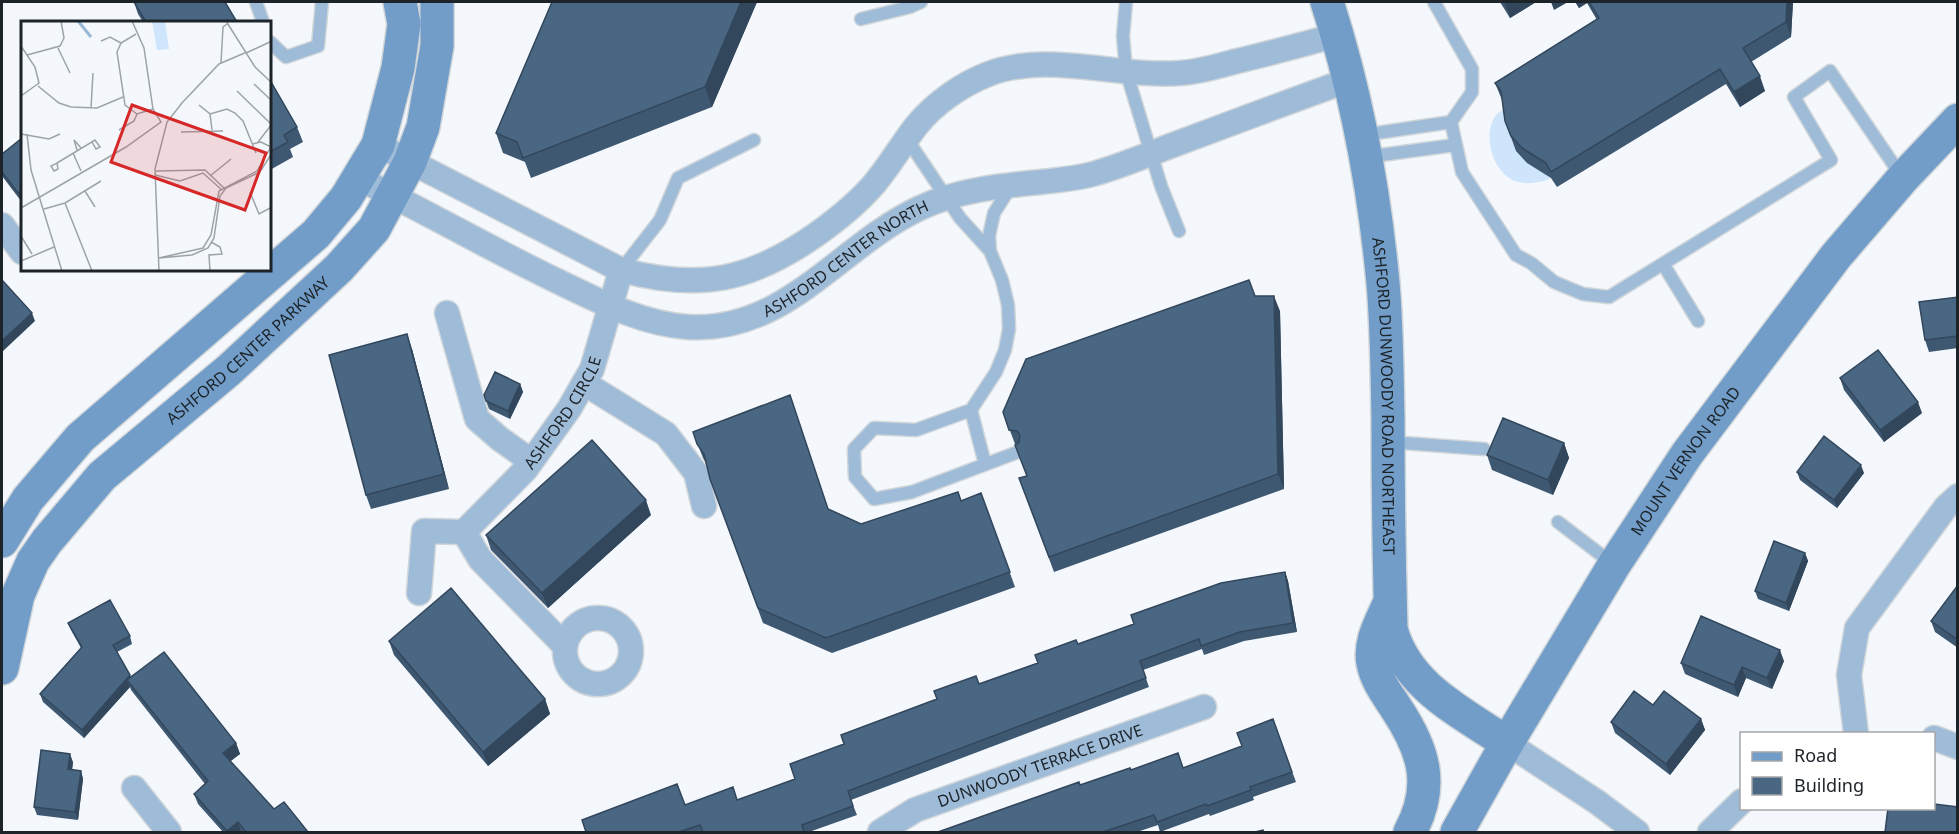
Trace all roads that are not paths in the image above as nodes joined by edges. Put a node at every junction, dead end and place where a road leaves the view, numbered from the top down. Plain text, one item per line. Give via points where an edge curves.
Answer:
1 (256, 2) edge
2 (322, 2) edge
3 (400, 2) edge
4 (437, 2) edge
5 (921, 2) edge
6 (1126, 2) edge
7 (1327, 2) edge
8 (1434, 2) edge
9 (861, 19) dead end
10 (263, 21) edge
11 (1338, 34) junction
12 (272, 44) edge
13 (1126, 71) junction
14 (1349, 80) junction
15 (1958, 120) edge
16 (1451, 122) junction
17 (907, 139) junction
18 (753, 140) dead end
19 (378, 145) junction
20 (1455, 145) junction
21 (1363, 146) junction
22 (1151, 153) junction
23 (410, 162) junction
24 (358, 178) junction
25 (1903, 178) junction
26 (1012, 184) junction
27 (392, 195) junction
28 (946, 197) junction
29 (2, 225) edge
30 (1179, 231) dead end
31 (21, 251) edge
32 (990, 251) junction
33 (1663, 264) junction
34 (621, 270) junction
35 (610, 307) junction
36 (447, 313) dead end
37 (1698, 321) dead end
38 (584, 383) junction
39 (971, 411) junction
40 (1388, 441) junction
41 (1484, 450) dead end
42 (1018, 452) edge
43 (531, 461) junction
44 (985, 464) junction
45 (1958, 496) edge
46 (704, 506) dead end
47 (1558, 522) dead end
48 (464, 532) junction
49 (2, 540) edge
50 (1614, 565) junction
51 (419, 593) dead end
52 (1390, 602) junction
53 (566, 646) dead end
54 (2, 668) edge
55 (1204, 708) dead end
56 (1856, 732) edge
57 (1935, 738) edge
58 (1507, 743) junction
59 (1958, 747) edge
60 (134, 788) dead end
61 (1740, 803) edge
62 (170, 832) edge
63 (880, 832) edge
64 (1410, 832) edge
65 (1457, 832) edge
66 (1637, 832) edge
67 (1710, 832) edge

1 - 10 lane
2 - 12 lane via 318,46 286,57
3 - 19 street via 404,24 398,68
4 - 23 street, ASHFORD CENTER PARKWAY via 437,46 423,127
5 - 9 lane
6 - 13 lane
7 - 11 street, ASHFORD DUNWOODY ROAD NORTHEAST
8 - 16 lane via 1472,69 1472,92
11 - 13 street via 1200,70 1164,74
11 - 14 street, ASHFORD DUNWOODY ROAD NORTHEAST
13 - 17 street via 1053,64 987,74 950,96 919,122
13 - 22 lane
14 - 21 street, ASHFORD DUNWOODY ROAD NORTHEAST
14 - 22 street, ASHFORD CENTER NORTH
15 - 25 street, MOUNT VERNON ROAD
16 - 20 lane
16 - 21 lane
17 - 28 lane
17 - 34 street via 862,198 779,258 738,275 716,279 653,278
18 - 34 lane via 678,178 660,220
19 - 23 street
19 - 24 street
20 - 21 lane
20 - 33 lane via 1462,172 1516,255 1554,282 1583,294 1609,297
21 - 40 street, ASHFORD DUNWOODY ROAD NORTHEAST via 1383,283
22 - 26 street, ASHFORD CENTER NORTH via 1089,175
22 - 30 lane
23 - 27 street, ASHFORD CENTER PARKWAY
23 - 34 street
24 - 27 street, ASHFORD CENTER NORTH
24 - 49 street via 316,234 81,438 28,499
25 - 33 lane via 1830,71 1794,98 1831,160
25 - 50 street, MOUNT VERNON ROAD via 1836,256 1687,454
26 - 28 street, ASHFORD CENTER NORTH
26 - 32 lane via 994,213
27 - 35 street, ASHFORD CENTER NORTH
27 - 54 street, ASHFORD CENTER PARKWAY via 374,229 339,268 230,370 102,476 47,541 18,595
28 - 32 lane
28 - 35 street, ASHFORD CENTER NORTH via 881,230 785,302 760,315 689,327
29 - 31 street
32 - 39 lane via 1002,280 1009,329 996,372
33 - 37 lane
34 - 35 street, ASHFORD CIRCLE
35 - 38 street, ASHFORD CIRCLE via 592,369
36 - 43 street via 477,419
38 - 43 street, ASHFORD CIRCLE
38 - 46 street via 666,434 696,473
39 - 44 lane
39 - 44 lane via 916,430 874,428 854,449 855,477 874,499 912,492
40 - 41 lane
40 - 52 street, ASHFORD DUNWOODY ROAD NORTHEAST
42 - 44 lane
43 - 48 street, ASHFORD CIRCLE
45 - 56 street via 1857,628 1849,675
47 - 50 lane
48 - 51 street via 424,531
48 - 53 street via 480,559
50 - 58 street, MOUNT VERNON ROAD
52 - 58 street, ASHFORD DUNWOODY ROAD NORTHEAST via 1391,629 1408,668 1429,689
52 - 64 street via 1376,632 1372,662 1412,735 1422,762 1424,794
55 - 63 street, DUNWOODY TERRACE DRIVE via 924,806
57 - 59 street
58 - 65 street, MOUNT VERNON ROAD
58 - 66 street
60 - 62 street
61 - 67 street

